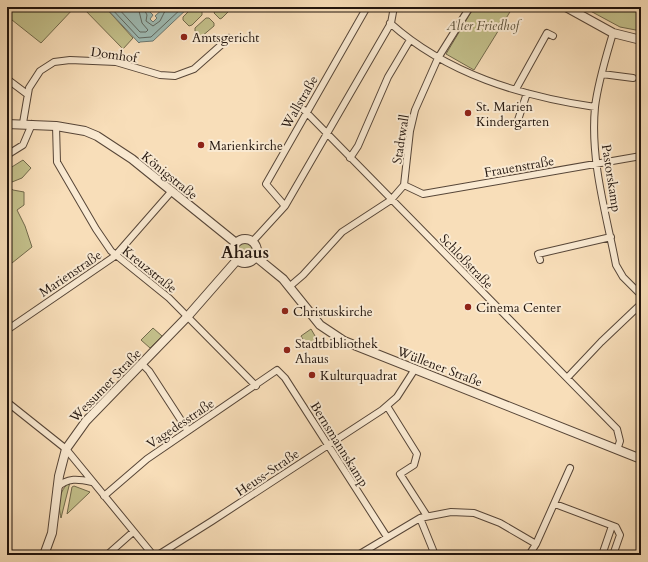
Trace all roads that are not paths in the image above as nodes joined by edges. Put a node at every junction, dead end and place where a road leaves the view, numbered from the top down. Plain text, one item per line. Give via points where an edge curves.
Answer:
1 (367, 7) edge
2 (394, 7) edge
3 (470, 7) edge
4 (566, 7) edge
5 (389, 25) junction
6 (613, 33) junction
7 (553, 36) dead end
8 (229, 38) dead end
9 (410, 40) junction
10 (641, 40) edge
11 (438, 58) junction
12 (602, 74) junction
13 (634, 78) dead end
14 (7, 79) edge
15 (516, 89) junction
16 (527, 93) junction
17 (27, 94) junction
18 (595, 107) junction
19 (305, 111) junction
20 (518, 120) dead end
21 (27, 123) junction
22 (7, 124) edge
23 (56, 126) junction
24 (327, 135) junction
25 (7, 155) edge
26 (641, 156) edge
27 (350, 158) junction
28 (597, 163) junction
29 (404, 185) junction
30 (171, 192) junction
31 (391, 200) junction
32 (285, 206) junction
33 (611, 238) junction
34 (252, 242) junction
35 (236, 243) junction
36 (115, 256) junction
37 (256, 257) junction
38 (237, 260) junction
39 (540, 260) dead end
40 (290, 287) junction
41 (641, 295) edge
42 (641, 304) edge
43 (188, 316) junction
44 (7, 330) edge
45 (142, 364) junction
46 (415, 369) junction
47 (271, 373) joint
48 (567, 378) junction
49 (256, 386) junction
50 (7, 402) edge
51 (387, 406) junction
52 (188, 431) junction
53 (328, 444) junction
54 (66, 449) junction
55 (617, 450) junction
56 (641, 459) edge
57 (570, 468) dead end
58 (92, 482) junction
59 (57, 488) junction
60 (104, 496) junction
61 (555, 504) junction
62 (423, 517) junction
63 (612, 526) junction
64 (133, 532) junction
65 (387, 537) junction
66 (536, 544) junction
67 (44, 555) edge
68 (108, 555) edge
69 (153, 555) edge
70 (158, 555) edge
71 (358, 555) edge
72 (435, 555) edge
73 (529, 555) edge
74 (602, 555) edge
75 (613, 555) edge

1 - 19 street, Wallstraße
2 - 5 street
3 - 11 street, Stadtwall
4 - 6 street
5 - 9 street
5 - 24 street
6 - 10 street
6 - 12 street, Pastorskamp
7 - 15 street via 547,33
8 - 17 street, Domhof via 194,70 175,76 116,62 59,60 40,71
9 - 11 street
9 - 27 street via 388,77 358,146
11 - 15 street via 474,76
11 - 29 street, Stadtwall via 415,110
12 - 13 street
12 - 18 street, Pastorskamp
14 - 17 street
15 - 16 street
16 - 18 street via 557,102
16 - 20 street
17 - 21 street, Domhof
18 - 28 street, Pastorskamp
19 - 24 street, Schloßstraße
19 - 32 street, Wallstraße via 266,184
21 - 22 street, Königstraße
21 - 23 street, Königstraße
21 - 25 street, Domhof via 23,145
23 - 30 street, Königstraße via 85,131 109,143
23 - 36 street, Kreuzstraße via 58,162 96,229
24 - 27 street, Schloßstraße
24 - 32 street
26 - 28 street, Frauenstraße
27 - 31 street, Schloßstraße
28 - 29 street, Frauenstraße via 423,194
28 - 33 street, Pastorskamp
29 - 31 street
30 - 35 street, Königstraße
30 - 36 street, Marienstraße
31 - 40 street via 342,232
31 - 48 street, Schloßstraße
32 - 34 street
33 - 39 street via 538,254
33 - 41 street, Pastorskamp via 618,272
34 - 35 street via 242,239
34 - 37 street via 257,249
35 - 38 street via 233,252
36 - 43 street, Kreuzstraße
36 - 44 street, Marienstraße
37 - 38 street via 247,263
37 - 40 street, Wüllener Straße
38 - 43 street, Wessumer Straße
40 - 46 street, Wüllener Straße via 312,316 330,333
42 - 48 street
43 - 45 street, Wessumer Straße
43 - 49 street, Kreuzstraße
45 - 52 street
45 - 54 street, Wessumer Straße via 86,422
46 - 51 street, Heuss-Straße via 397,397
46 - 55 street, Wüllener Straße
47 - 49 street, Vagedesstraße
47 - 53 street, Bernsmannskamp via 277,370 282,373
48 - 55 street, Schloßstraße via 616,429 620,441
49 - 52 street, Vagedesstraße
50 - 54 street
51 - 53 street, Heuss-Straße
51 - 62 street via 417,454 414,465 400,474
52 - 60 street, Vagedesstraße via 147,459
53 - 65 street, Bernsmannskamp
53 - 70 street, Heuss-Straße
54 - 58 street
54 - 59 street, Wessumer Straße
55 - 56 street, Wüllener Straße
57 - 61 street
58 - 59 street via 70,479
58 - 60 street
59 - 67 street, Wessumer Straße via 52,533
60 - 64 street
61 - 63 street
61 - 66 street
62 - 65 street
62 - 66 street via 451,512 474,513 500,523
62 - 72 street
63 - 74 street
63 - 75 street via 619,530 620,534
64 - 68 street
64 - 69 street
65 - 71 street
66 - 73 street

